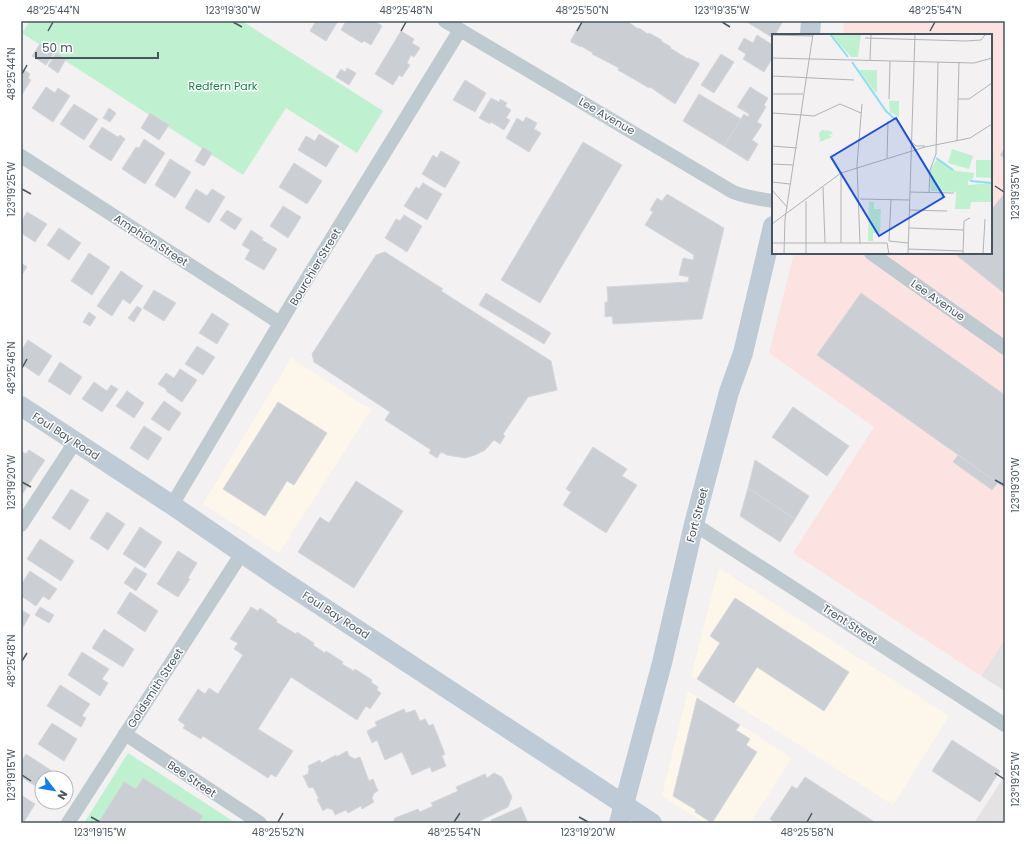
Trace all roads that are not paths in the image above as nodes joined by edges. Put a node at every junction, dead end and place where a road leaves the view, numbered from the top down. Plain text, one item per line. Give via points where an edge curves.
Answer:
1 (445, 21) edge
2 (811, 21) edge
3 (460, 30) junction
4 (810, 34) edge
5 (21, 156) edge
6 (772, 201) edge
7 (772, 230) edge
8 (872, 254) edge
9 (280, 323) junction
10 (1005, 348) edge
11 (21, 406) edge
12 (75, 442) junction
13 (172, 505) junction
14 (694, 524) junction
15 (21, 525) edge
16 (242, 553) junction
17 (1005, 725) edge
18 (125, 734) junction
19 (621, 814) edge
20 (68, 823) edge
21 (260, 823) edge
22 (652, 823) edge

1 - 3 street, Lee Avenue
2 - 4 main road
3 - 6 street, Lee Avenue via 733,192
3 - 9 street, Bourchier Street
5 - 9 street, Amphion Street
7 - 14 main road, Fort Street via 743,353 729,392
8 - 10 street, Lee Avenue
9 - 13 street, Bourchier Street
11 - 12 main road, Foul Bay Road
12 - 13 main road, Foul Bay Road
12 - 15 street
13 - 16 main road, Foul Bay Road
14 - 17 street, Trent Street
14 - 19 main road, Fort Street via 662,663
16 - 18 street, Goldsmith Street
16 - 19 main road, Foul Bay Road
18 - 20 street, Goldsmith Street
18 - 21 street, Bee Street
19 - 22 main road, Foul Bay Road

